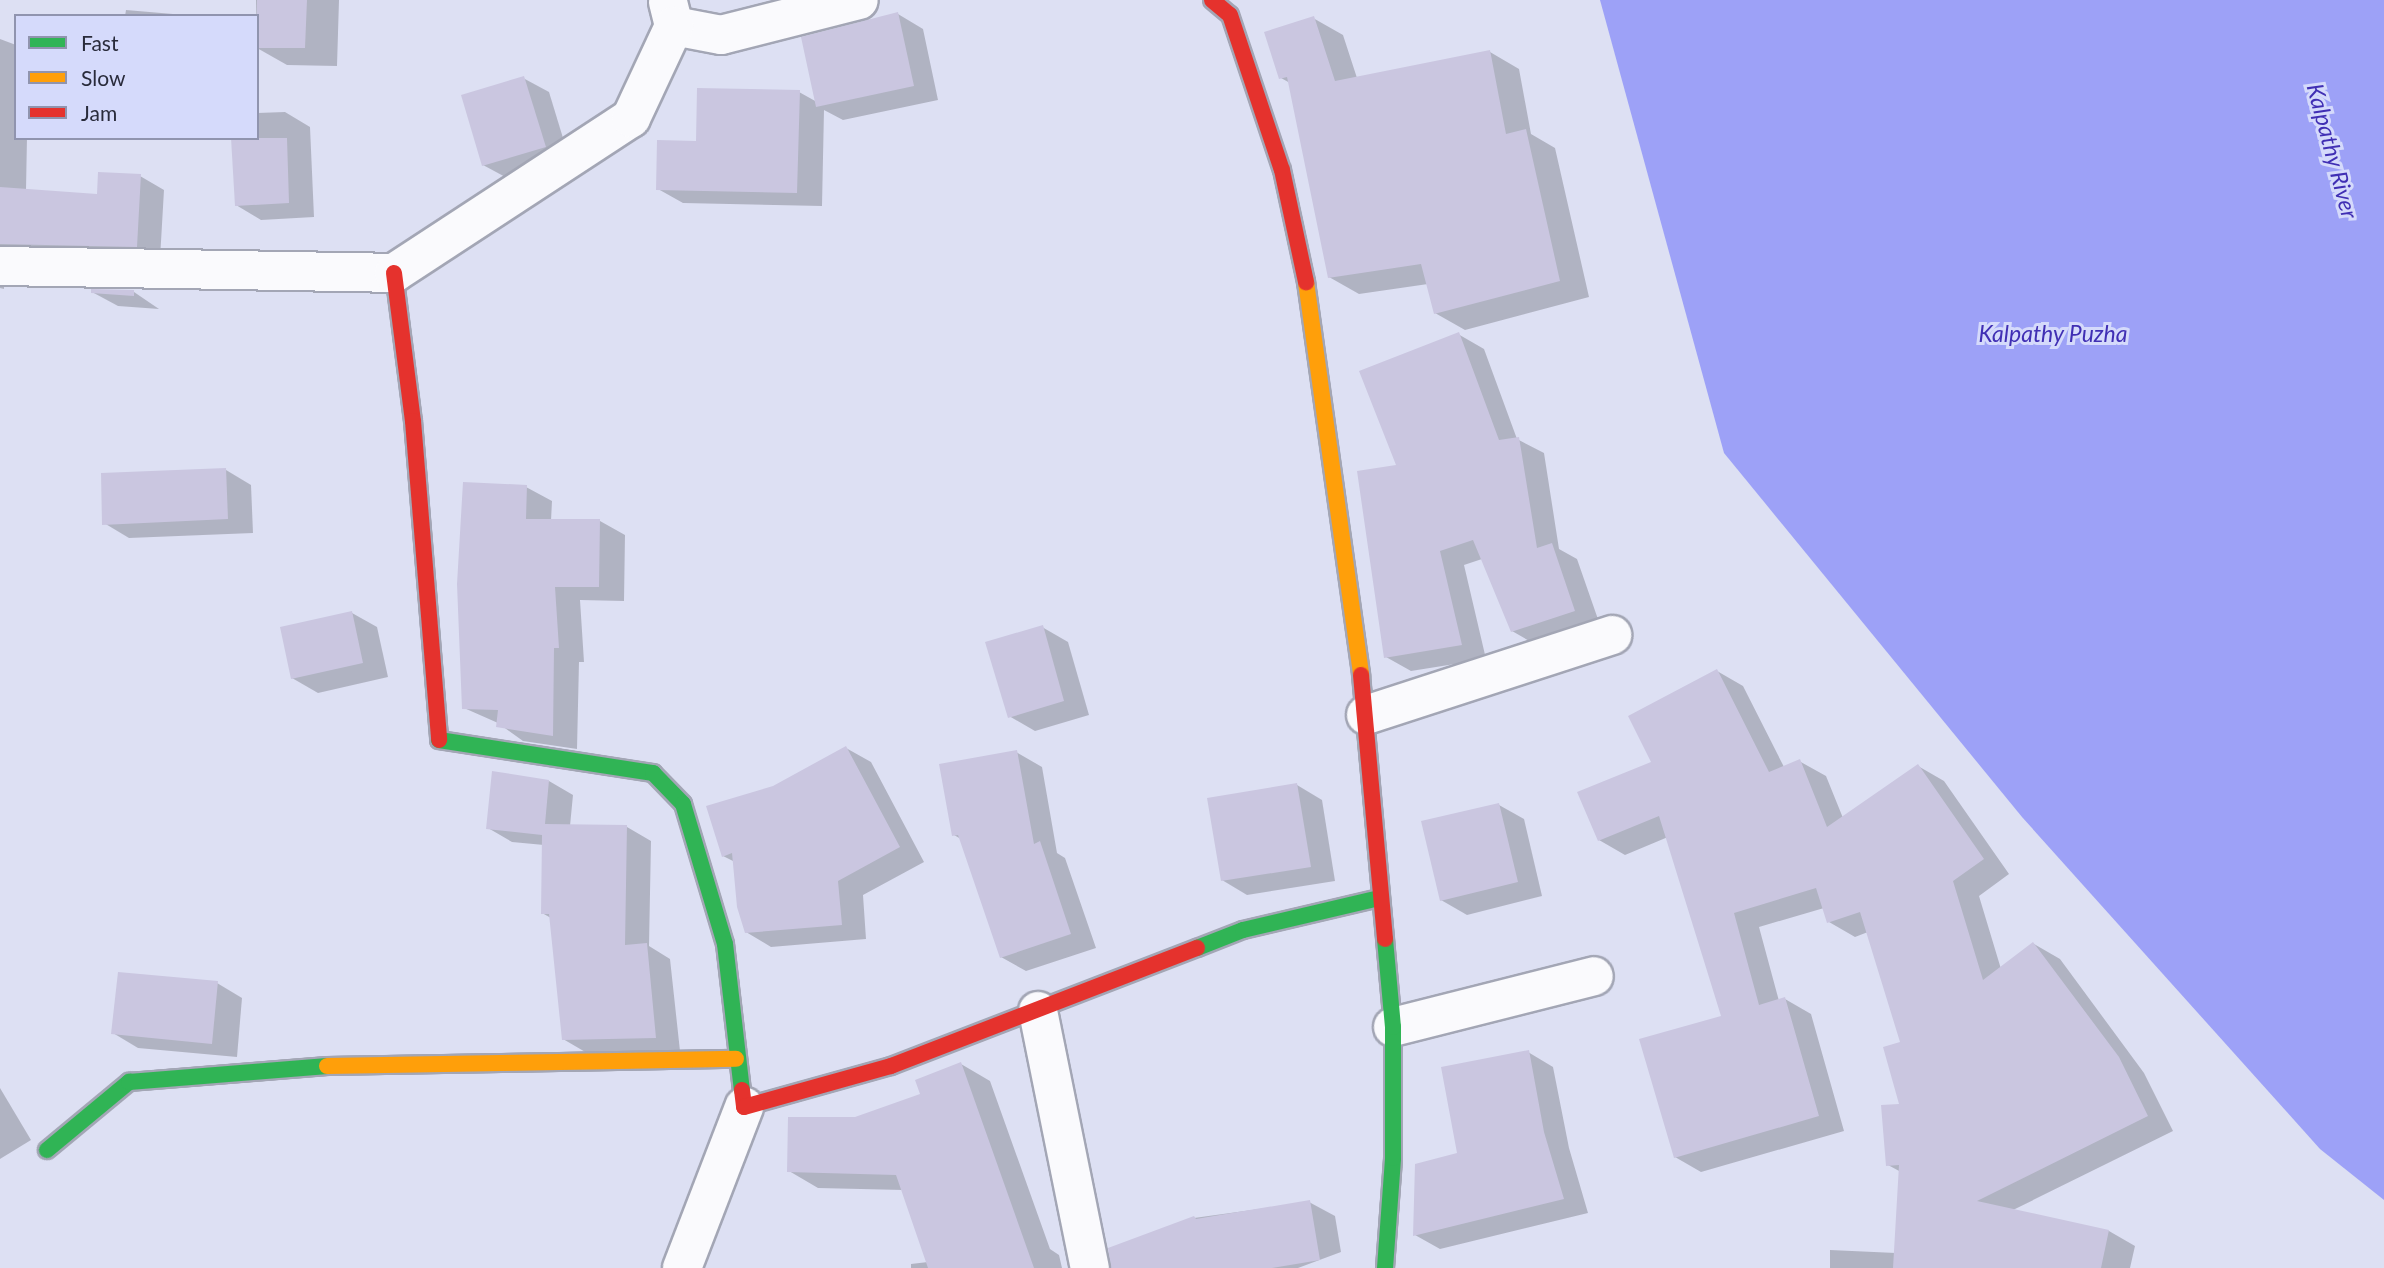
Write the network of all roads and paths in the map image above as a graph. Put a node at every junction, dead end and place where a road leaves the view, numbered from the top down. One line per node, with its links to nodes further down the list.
1 (859, 0): 3 (street)
2 (1212, 0): 7 (street)
3 (671, 13): 5 (street)
4 (0, 266): 5 (street)
5 (394, 273): 12 (street)
6 (1612, 635): 7 (street)
7 (1366, 715): 8 (street)
8 (1379, 898): 10 (street); 11 (street)
9 (1594, 976): 11 (street)
10 (1038, 1011): 13 (street); 16 (street)
11 (1393, 1027): 17 (street)
12 (736, 1059): 13 (street); 14 (street)
13 (744, 1107): 15 (street)
14 (47, 1150)
15 (682, 1268)
16 (1090, 1268)
17 (1385, 1268)

